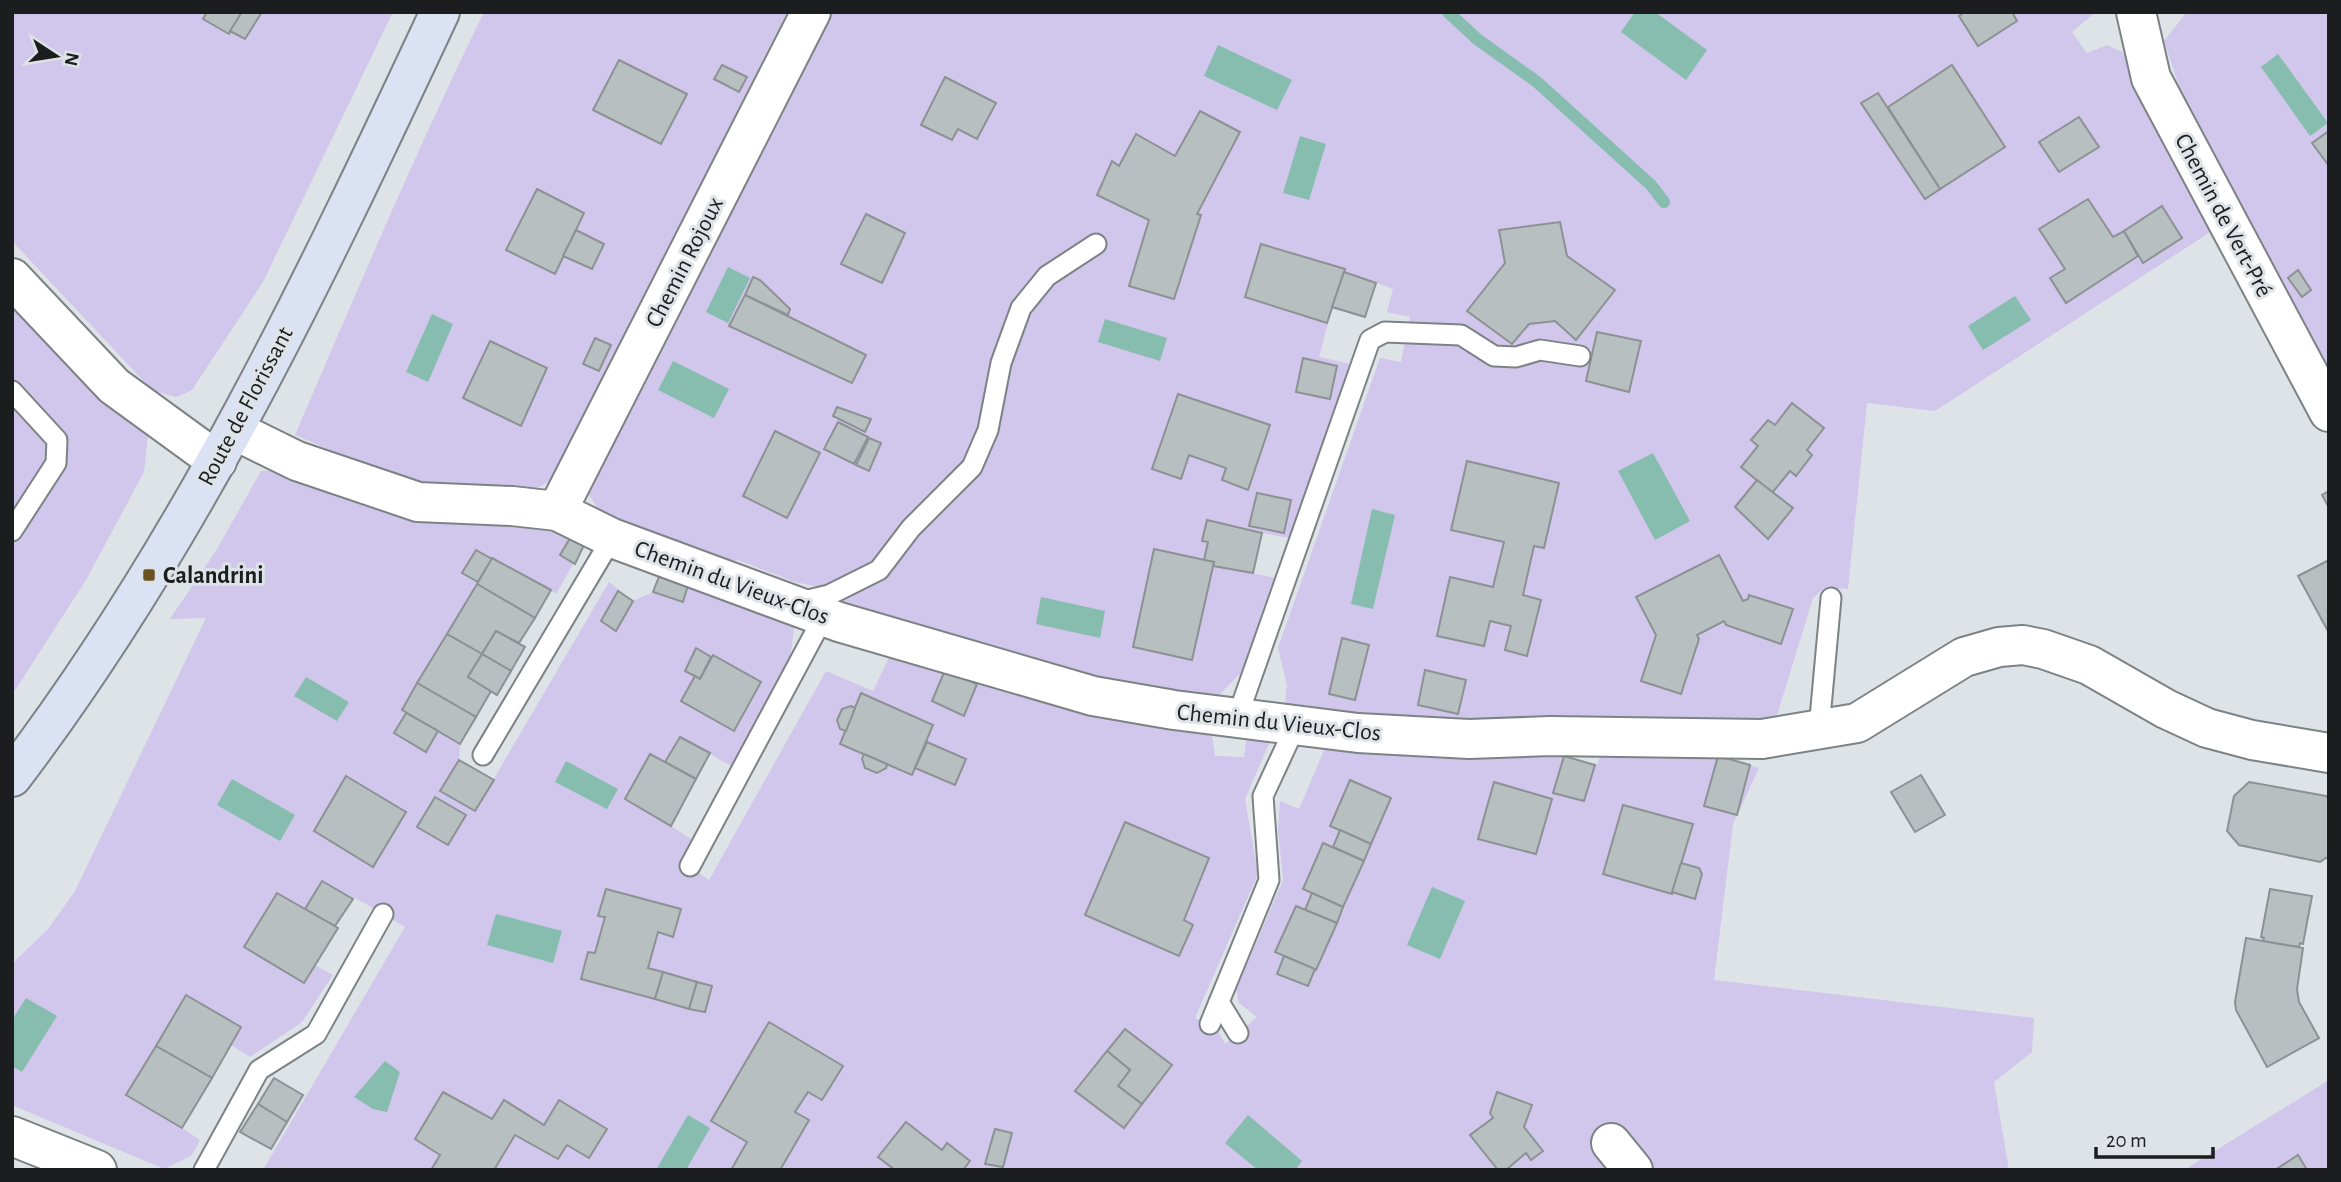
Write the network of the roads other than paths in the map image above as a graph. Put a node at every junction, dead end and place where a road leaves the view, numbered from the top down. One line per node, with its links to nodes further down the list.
1 (440, 12): 9 (main road, Route de Florissant)
2 (811, 12): 10 (street, Chemin Rojoux)
3 (2145, 17): 8 (street, Chemin de Vert-Pré)
4 (1096, 244): 14 (lane)
5 (12, 278): 9 (street, Chemin du Vieux-Clos)
6 (1580, 356): 15 (lane)
7 (12, 391): 11 (lane)
8 (2329, 412)
9 (226, 445): 10 (street, Chemin du Vieux-Clos); 20 (main road, Route de Florissant)
10 (557, 511): 12 (street, Chemin du Vieux-Clos)
11 (12, 531)
12 (612, 538): 14 (street, Chemin du Vieux-Clos); 19 (lane)
13 (1830, 598): 17 (lane)
14 (808, 610): 15 (street, Chemin du Vieux-Clos); 21 (lane)
15 (1237, 718): 16 (street, Chemin du Vieux-Clos)
16 (1296, 725): 17 (street, Chemin du Vieux-Clos); 23 (lane)
17 (1819, 729): 18 (street, Chemin du Vieux-Clos)
18 (2329, 752)
19 (483, 755)
20 (12, 777)
21 (690, 866)
22 (383, 914): 28 (lane)
23 (1219, 1002): 24 (lane); 25 (lane)
24 (1210, 1024)
25 (1238, 1033)
26 (12, 1136): 27 (street)
27 (97, 1170)
28 (204, 1170)

